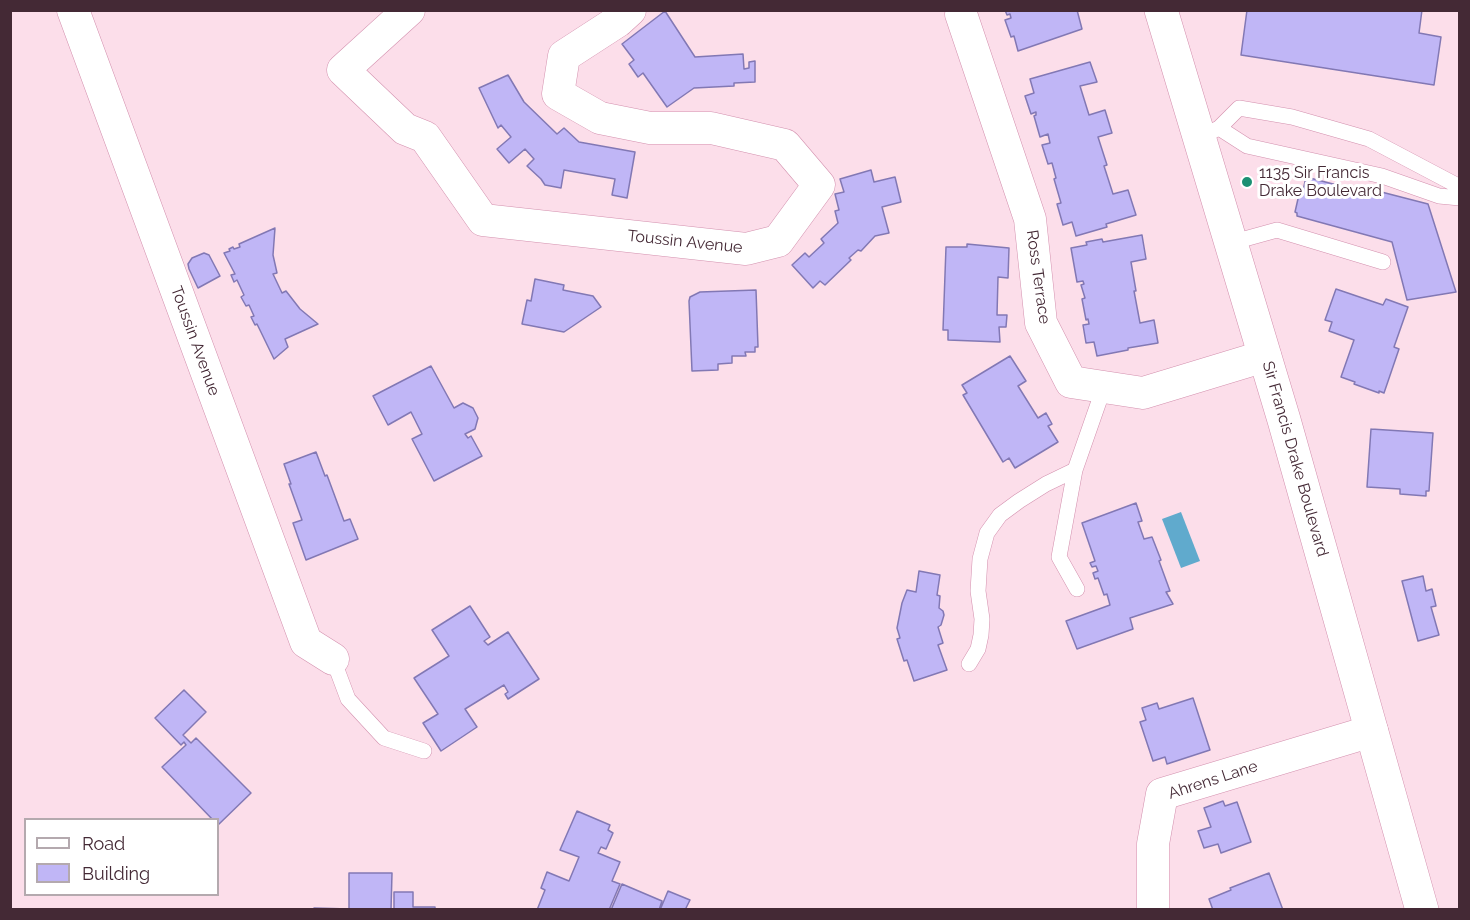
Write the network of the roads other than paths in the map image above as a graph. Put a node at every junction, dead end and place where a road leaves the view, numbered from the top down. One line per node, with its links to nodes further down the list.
1 (73, 10): 15 (street, Toussin Avenue)
2 (409, 10): 3 (street, Toussin Avenue)
3 (630, 10)
4 (1161, 10): 6 (main road, Sir Francis Drake Boulevard)
5 (961, 14): 12 (street, Ross Terrace)
6 (1209, 133): 7 (lane); 8 (lane); 9 (main road, Sir Francis Drake Boulevard)
7 (1460, 187)
8 (1460, 198)
9 (1230, 243): 10 (lane); 11 (main road, Sir Francis Drake Boulevard)
10 (1383, 262)
11 (1265, 356): 12 (street, Ross Terrace); 17 (main road, Sir Francis Drake Boulevard)
12 (1104, 387): 13 (lane)
13 (1076, 470): 14 (lane); 16 (lane)
14 (1077, 590)
15 (333, 659): 18 (lane)
16 (969, 664)
17 (1372, 731): 19 (street, Ahrens Lane); 20 (main road, Sir Francis Drake Boulevard)
18 (424, 751)
19 (1153, 909)
20 (1422, 909)

